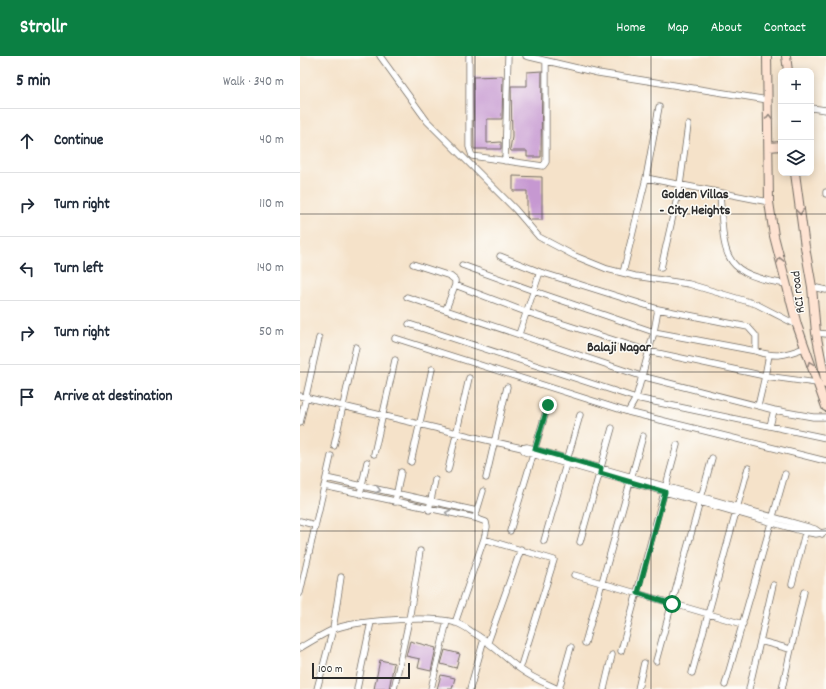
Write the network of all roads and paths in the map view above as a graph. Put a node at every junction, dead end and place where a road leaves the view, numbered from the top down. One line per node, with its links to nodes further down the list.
1 (380, 56): 27 (street)
2 (469, 56): 16 (street)
3 (508, 56): 16 (street)
4 (526, 56): 7 (street)
5 (767, 56): 9 (main road)
6 (786, 56): 8 (main road)
7 (546, 61): 9 (street); 16 (street)
8 (788, 68)
9 (768, 100): 15 (main road, one-way to 9)
10 (659, 107): 18 (street)
11 (814, 108): 12 (street)
12 (826, 110)
13 (688, 125): 19 (street)
14 (778, 146): 15 (main road)
15 (769, 147): 21 (main road)
16 (505, 161)
17 (795, 176): 30 (main road, RCI road, one-way to 30)
18 (646, 178): 19 (street); 27 (street)
19 (680, 185): 20 (street); 25 (street)
20 (720, 194): 21 (street); 28 (street)
21 (770, 202): 28 (main road, one-way to 21)
22 (500, 256): 26 (street)
23 (413, 264): 29 (street)
24 (462, 265): 32 (street)
25 (661, 268)
26 (540, 272): 32 (street); 35 (street)
27 (623, 273): 38 (street)
28 (786, 284): 38 (main road)
29 (455, 285): 34 (street); 36 (street)
30 (812, 287): 31 (street); 40 (main road, RCI road)
31 (826, 290)
32 (534, 291): 36 (street); 39 (street)
33 (407, 298): 34 (street)
34 (446, 309): 41 (street)
35 (658, 309): 39 (street); 48 (street)
36 (526, 312): 41 (street); 47 (street)
37 (409, 324): 59 (street)
38 (797, 325): 46 (main road)
39 (654, 332): 47 (street); 48 (street)
40 (816, 333): 42 (street); 56 (main road, RCI road)
41 (519, 334): 52 (street)
42 (826, 334)
43 (319, 338): 58 (street)
44 (395, 338): 65 (street)
45 (356, 347): 61 (street)
46 (804, 348): 49 (street); 55 (main road, one-way to 46)
47 (648, 351): 52 (street); 53 (street)
48 (756, 351): 49 (street)
49 (769, 356): 53 (street)
50 (395, 360): 67 (street)
51 (432, 369): 70 (street)
52 (641, 376): 59 (street); 62 (street)
53 (765, 376): 55 (street); 62 (street)
54 (469, 378): 73 (street)
55 (817, 383): 63 (main road)
56 (826, 384)
57 (507, 387): 76 (street)
58 (303, 397): 61 (street); 69 (street)
59 (636, 398): 65 (street); 71 (street)
60 (548, 405): 79 (street)
61 (342, 406): 67 (street); 78 (street)
62 (758, 406): 64 (street)
63 (826, 407)
64 (774, 410): 68 (street); 71 (street)
65 (628, 412): 84 (street)
66 (580, 415): 83 (street)
67 (382, 416): 70 (street); 80 (street)
68 (826, 417)
69 (300, 423)
70 (419, 424): 73 (street); 86 (street)
71 (770, 426): 75 (street)
72 (612, 428): 89 (street)
73 (456, 433): 76 (street); 88 (street)
74 (643, 436): 94 (street)
75 (826, 438)
76 (495, 442): 79 (street); 93 (street)
77 (677, 445): 98 (street)
78 (334, 446)
79 (534, 452): 83 (street); 113 (street)
80 (374, 454)
81 (331, 456): 92 (street)
82 (712, 458): 102 (street)
83 (566, 461): 89 (street); 116 (street)
84 (826, 461)
85 (367, 462): 97 (street)
86 (411, 462)
87 (748, 468): 105 (street)
88 (448, 470)
89 (600, 471): 94 (street); 117 (street)
90 (401, 472): 101 (street)
91 (785, 474): 109 (street)
92 (326, 478): 96 (street); 97 (street)
93 (486, 478)
94 (631, 479): 98 (street); 122 (street)
95 (435, 480): 104 (street)
96 (324, 486): 100 (street); 111 (street)
97 (362, 486): 100 (street); 101 (street, one-way to 101)
98 (666, 489): 102 (street); 127 (street)
99 (483, 491): 107 (street)
100 (360, 494): 103 (street)
101 (396, 494): 103 (street); 104 (street)
102 (700, 499): 105 (street); 128 (street)
103 (394, 502): 106 (street)
104 (431, 502): 106 (street); 107 (street)
105 (736, 509): 109 (street); 129 (street)
106 (429, 510): 108 (street, one-way to 106)
107 (477, 511): 108 (street)
108 (475, 518): 115 (street)
109 (772, 520): 112 (street); 134 (street)
110 (300, 521): 111 (street)
111 (315, 525): 126 (street)
112 (806, 529): 114 (street); 123 (street)
113 (510, 531)
114 (824, 533)
115 (484, 539): 118 (street); 133 (street)
116 (544, 541)
117 (580, 542)
118 (520, 548): 136 (street); 146 (street)
119 (420, 552): 130 (street)
120 (574, 575): 122 (street)
121 (341, 577): 135 (street)
122 (603, 583): 127 (street); 138 (street)
123 (792, 584)
124 (773, 585): 137 (street)
125 (804, 592): 141 (street)
126 (300, 593)
127 (638, 593): 128 (street); 142 (street)
128 (672, 604): 129 (street); 144 (street)
129 (708, 614): 134 (street); 147 (street)
130 (409, 620): 131 (street); 132 (street); 151 (street)
131 (447, 621): 133 (street); 152 (street)
132 (371, 622): 135 (street); 150 (street)
133 (455, 623): 136 (street)
134 (743, 624): 148 (street)
135 (333, 629): 139 (street); 149 (street)
136 (486, 641): 146 (street); 153 (street)
137 (760, 642): 141 (street); 157 (street)
138 (585, 643)
139 (300, 648)
140 (570, 648): 154 (street)
141 (790, 649): 158 (street)
142 (621, 652)
143 (612, 655): 155 (street)
144 (656, 661)
145 (644, 663): 156 (street)
146 (520, 669): 154 (street)
147 (692, 672)
148 (725, 685)
149 (317, 689)
150 (357, 689)
151 (394, 689)
152 (431, 689)
153 (470, 689)
154 (558, 689)
155 (604, 689)
156 (638, 689)
157 (749, 689)
158 (782, 689)

